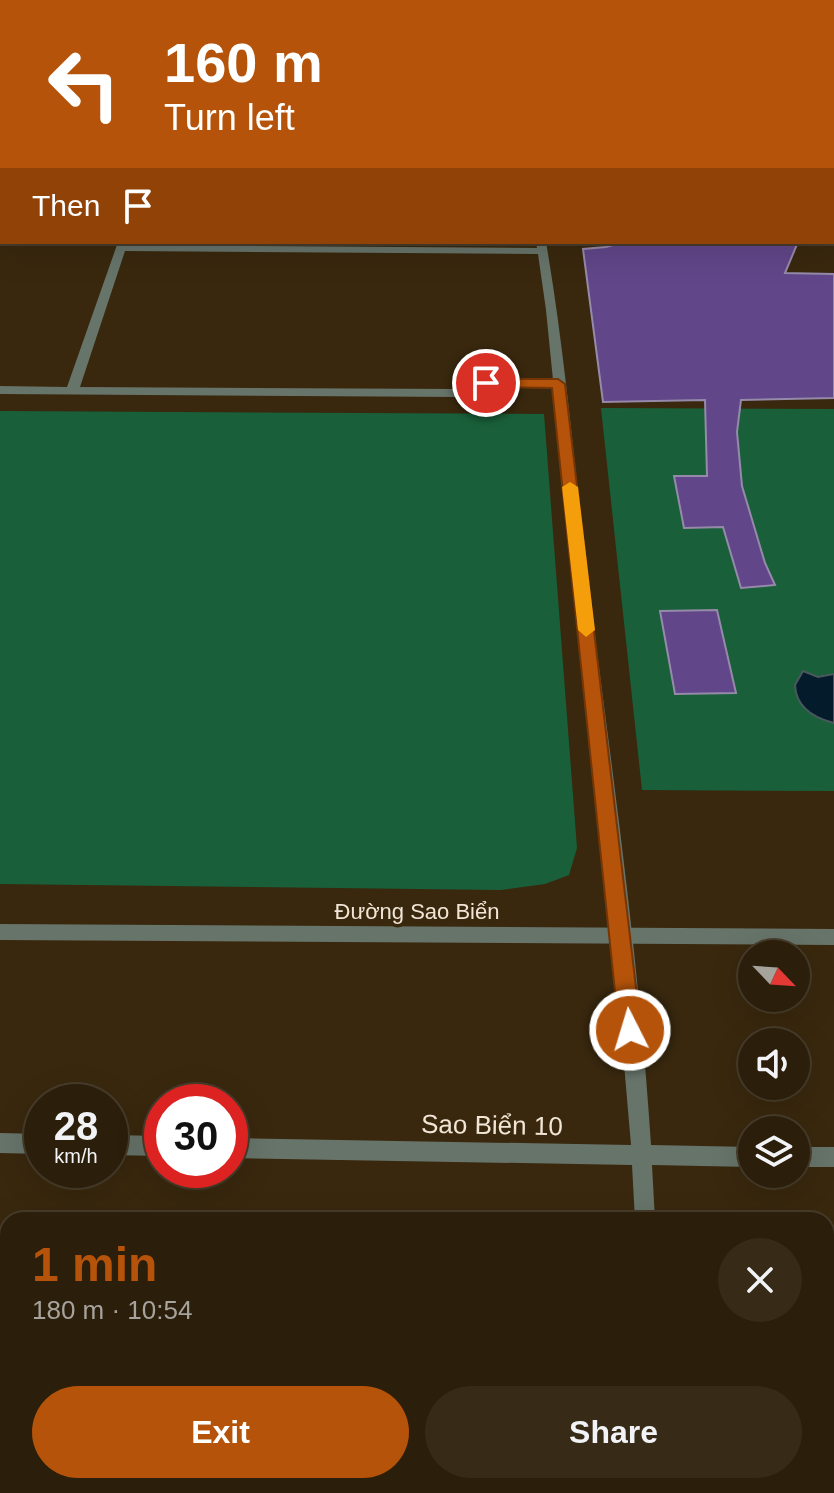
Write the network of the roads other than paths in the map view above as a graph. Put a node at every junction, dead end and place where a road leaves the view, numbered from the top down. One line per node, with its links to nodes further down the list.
1 (122, 245): 2 (street); 5 (street)
2 (541, 247): 3 (street)
3 (558, 384): 5 (street); 7 (street)
4 (0, 390): 5 (street)
5 (72, 391)
6 (0, 932): 7 (street, Đường Sao Biển)
7 (621, 936): 8 (street, Đường Sao Biển); 12 (street)
8 (834, 937)
9 (0, 1143): 10 (street)
10 (24, 1144)
11 (248, 1148): 12 (street, Sao Biển 10)
12 (642, 1156): 13 (street, Sao Biển 10); 16 (street)
13 (738, 1157)
14 (810, 1157): 15 (street)
15 (834, 1157)
16 (645, 1212)

